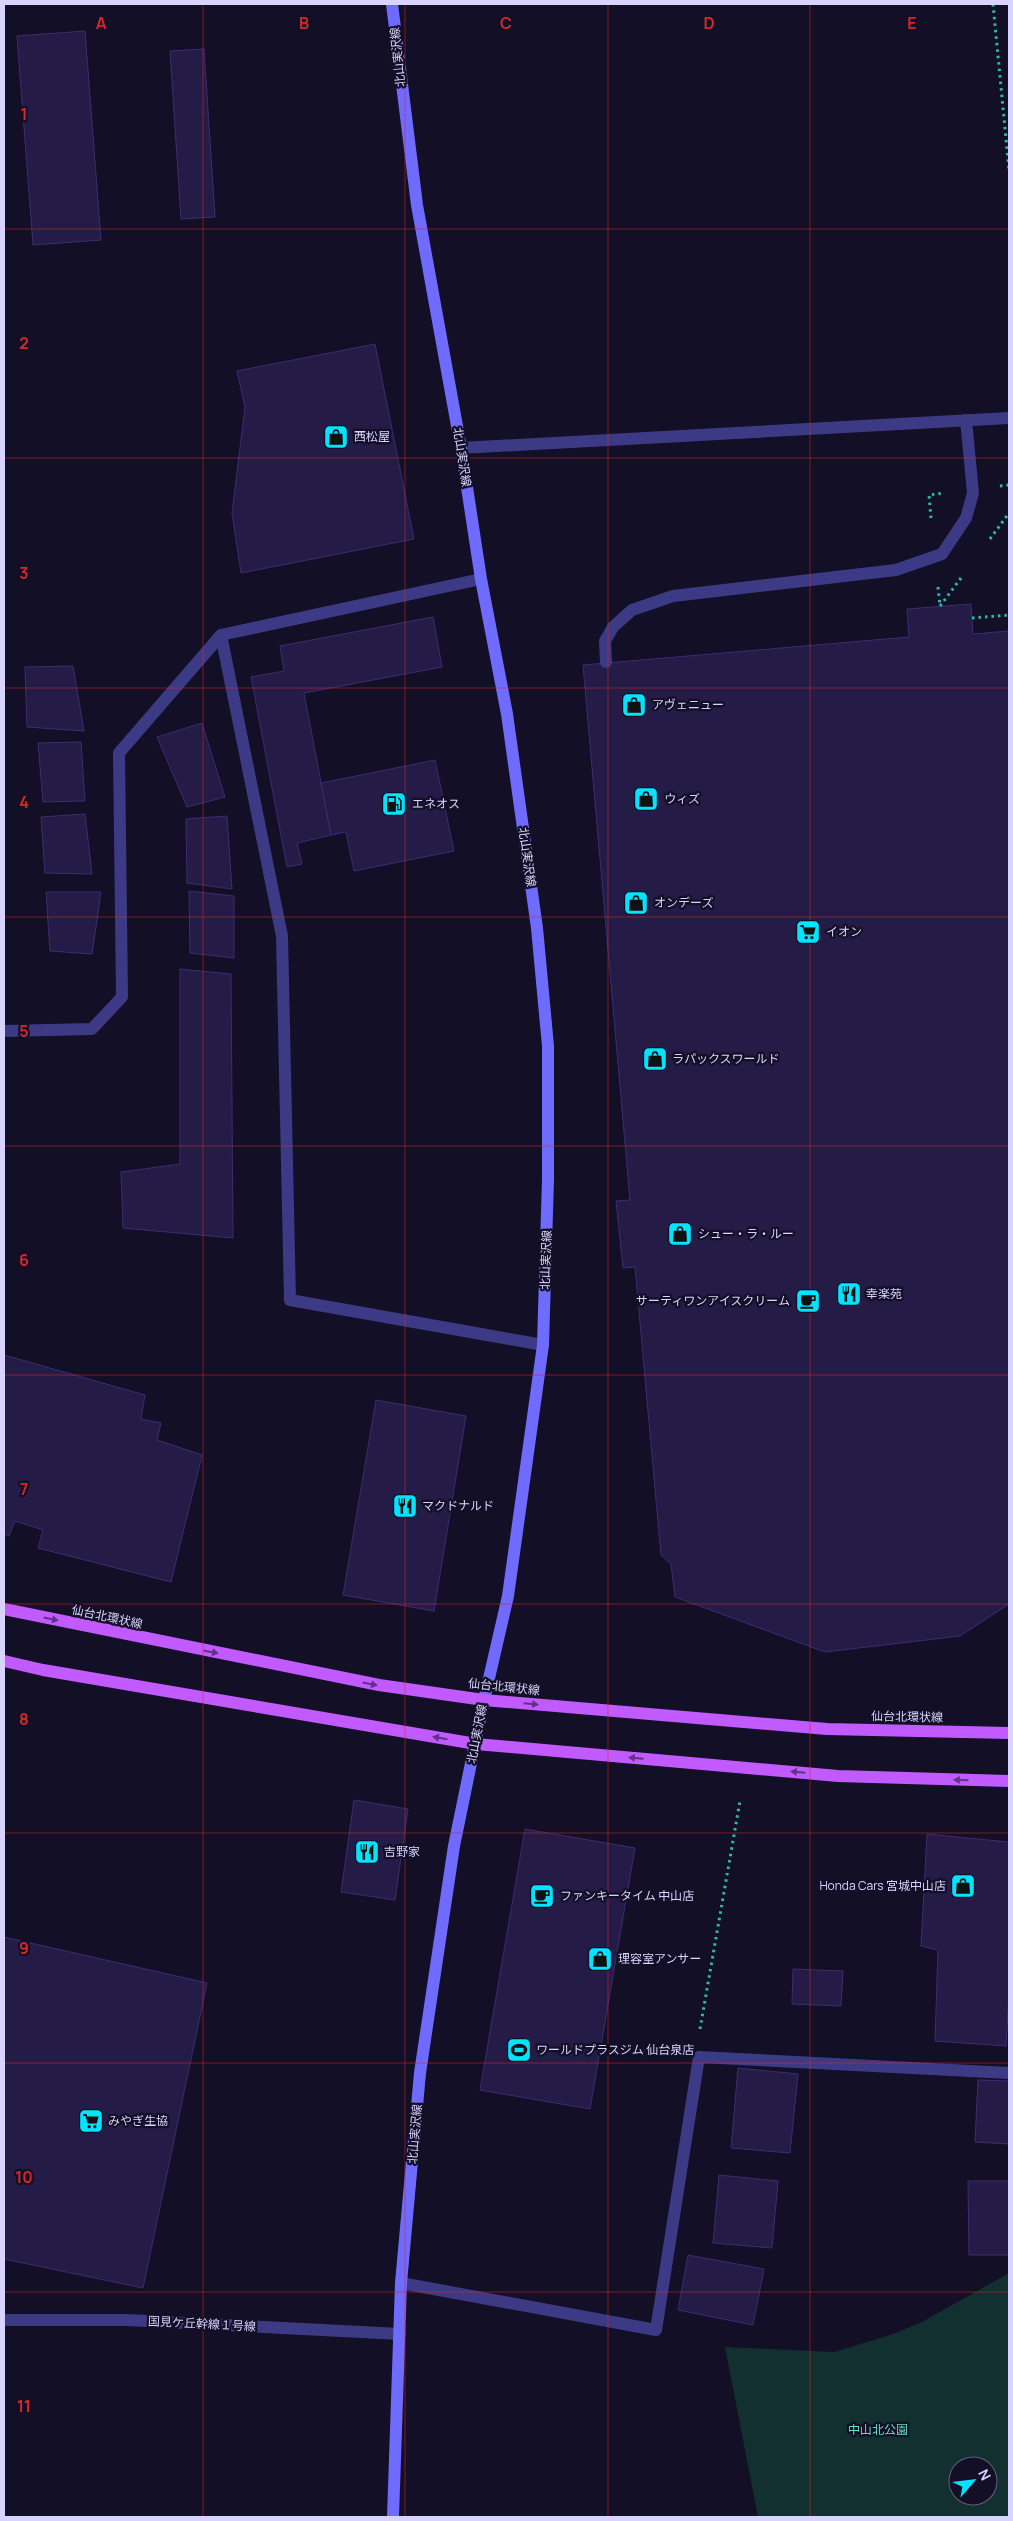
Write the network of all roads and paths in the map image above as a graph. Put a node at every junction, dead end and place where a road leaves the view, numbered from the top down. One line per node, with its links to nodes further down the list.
1 (392, 4): 6 (street, 北山実沢線)
2 (993, 4): 3 (path)
3 (1009, 170)
4 (1009, 418): 5 (street)
5 (966, 420): 6 (street); 11 (street)
6 (461, 448): 7 (street, 北山実沢線)
7 (481, 579): 10 (street); 13 (street, 北山実沢線)
8 (1009, 615): 9 (path)
9 (972, 618)
10 (221, 635): 12 (street); 13 (street)
11 (606, 662)
12 (4, 1031)
13 (543, 1345): 16 (street, 北山実沢線)
14 (4, 1609): 16 (main road, 仙台北環状線, one-way to 16)
15 (4, 1661): 18 (main road, one-way to 15)
16 (484, 1700): 17 (main road, 仙台北環状線, one-way to 17); 18 (street, 北山実沢線)
17 (1009, 1733)
18 (476, 1744): 19 (main road, one-way to 18); 23 (street, 北山実沢線)
19 (1009, 1781)
20 (740, 1802): 21 (path)
21 (698, 2057): 22 (street); 23 (street)
22 (1009, 2073)
23 (401, 2284): 25 (street, 北山実沢線)
24 (4, 2320): 25 (street, 国見ケ丘幹線１号線)
25 (400, 2334): 26 (street, 北山実沢線)
26 (392, 2517)

